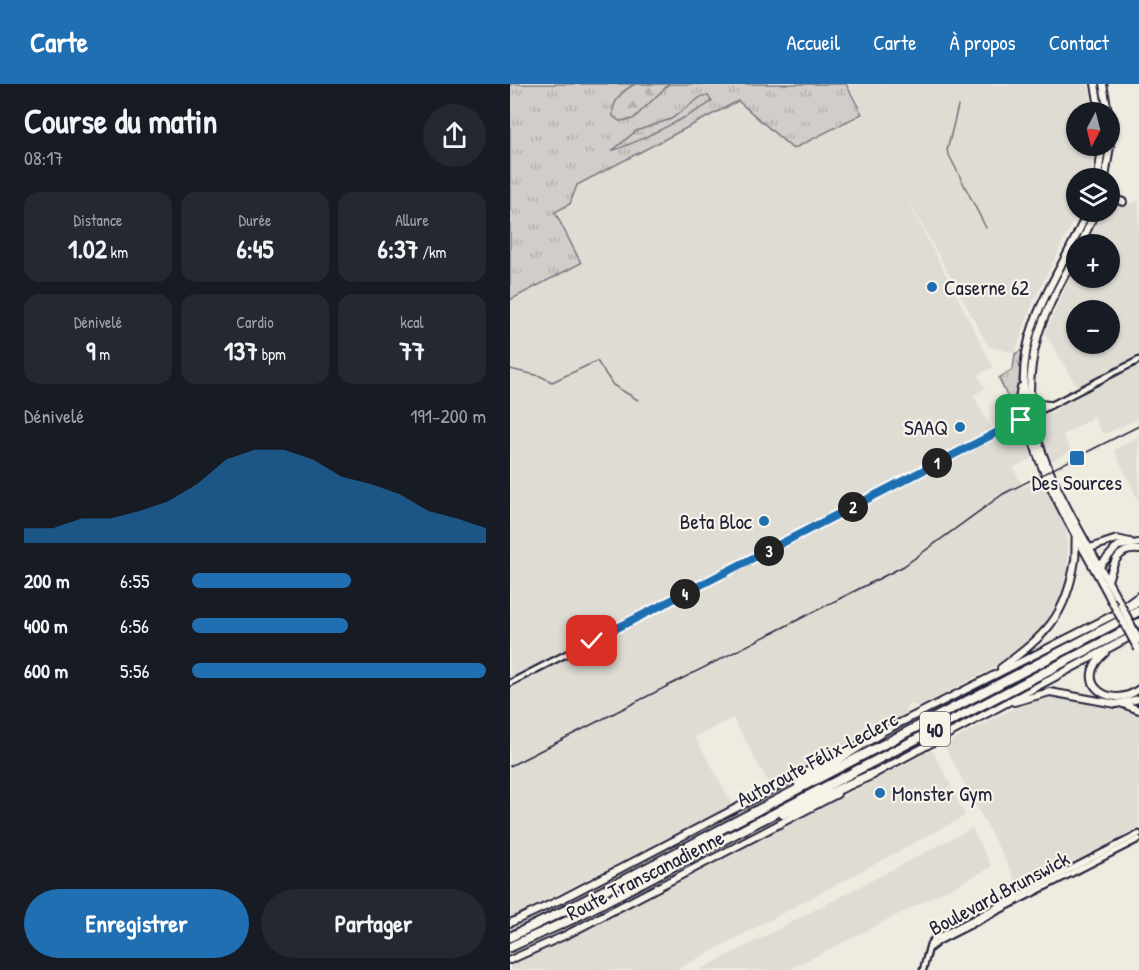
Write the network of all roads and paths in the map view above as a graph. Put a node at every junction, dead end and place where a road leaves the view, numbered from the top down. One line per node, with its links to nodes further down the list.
1 (1095, 84): 3 (main road)
2 (1103, 84): 4 (main road)
3 (1098, 102)
4 (1106, 102)
5 (1085, 222): 8 (main road)
6 (1066, 275): 9 (main road)
7 (1139, 360): 10 (street)
8 (1024, 375): 11 (main road); 12 (main road)
9 (1030, 392): 10 (main road); 11 (main road)
10 (1050, 405): 11 (street)
11 (1029, 416): 12 (street); 13 (main road); 17 (main road)
12 (1012, 424): 13 (main road); 32 (street)
13 (1029, 436): 14 (main road)
14 (1076, 532): 19 (main road); 31 (main road)
15 (1131, 542): 16 (main road); 17 (main road); 19 (main road)
16 (1139, 543)
17 (1090, 548): 19 (main road)
18 (1139, 550): 20 (main road)
19 (1098, 568): 20 (main road); 22 (main road)
20 (1108, 581): 22 (main road)
21 (1139, 596): 25 (main road)
22 (1114, 598): 28 (main road, bridge); 30 (main road, bridge)
23 (1139, 602): 25 (main road)
24 (1139, 611): 40 (highway, Autoroute Félix-Leclerc / 40)
25 (1116, 613): 31 (main road)
26 (1139, 622): 42 (highway, Autoroute Félix-Leclerc / 40)
27 (1139, 632): 29 (main road, Route Transcanadienne)
28 (1139, 640)
29 (1112, 646): 33 (main road); 36 (main road, Route Transcanadienne)
30 (1138, 651)
31 (992, 675): 38 (main road, Route Transcanadienne)
32 (510, 683)
33 (1139, 689)
34 (1139, 699): 35 (main road)
35 (1122, 704): 36 (main road); 37 (main road)
36 (1005, 705): 39 (main road, Route Transcanadienne)
37 (1139, 710)
38 (880, 733): 40 (highway); 44 (main road, Route Transcanadienne)
39 (873, 774): 42 (highway); 48 (main road, Route Transcanadienne)
40 (752, 813): 45 (highway, Autoroute Félix-Leclerc / 40)
41 (1139, 834): 47 (street, Boulevard Brunswick)
42 (731, 835): 46 (highway, Autoroute Félix-Leclerc / 40)
43 (1139, 839): 47 (street, Boulevard Brunswick)
44 (510, 923)
45 (510, 936)
46 (510, 947)
47 (929, 949): 49 (street)
48 (510, 960)
49 (923, 970)

